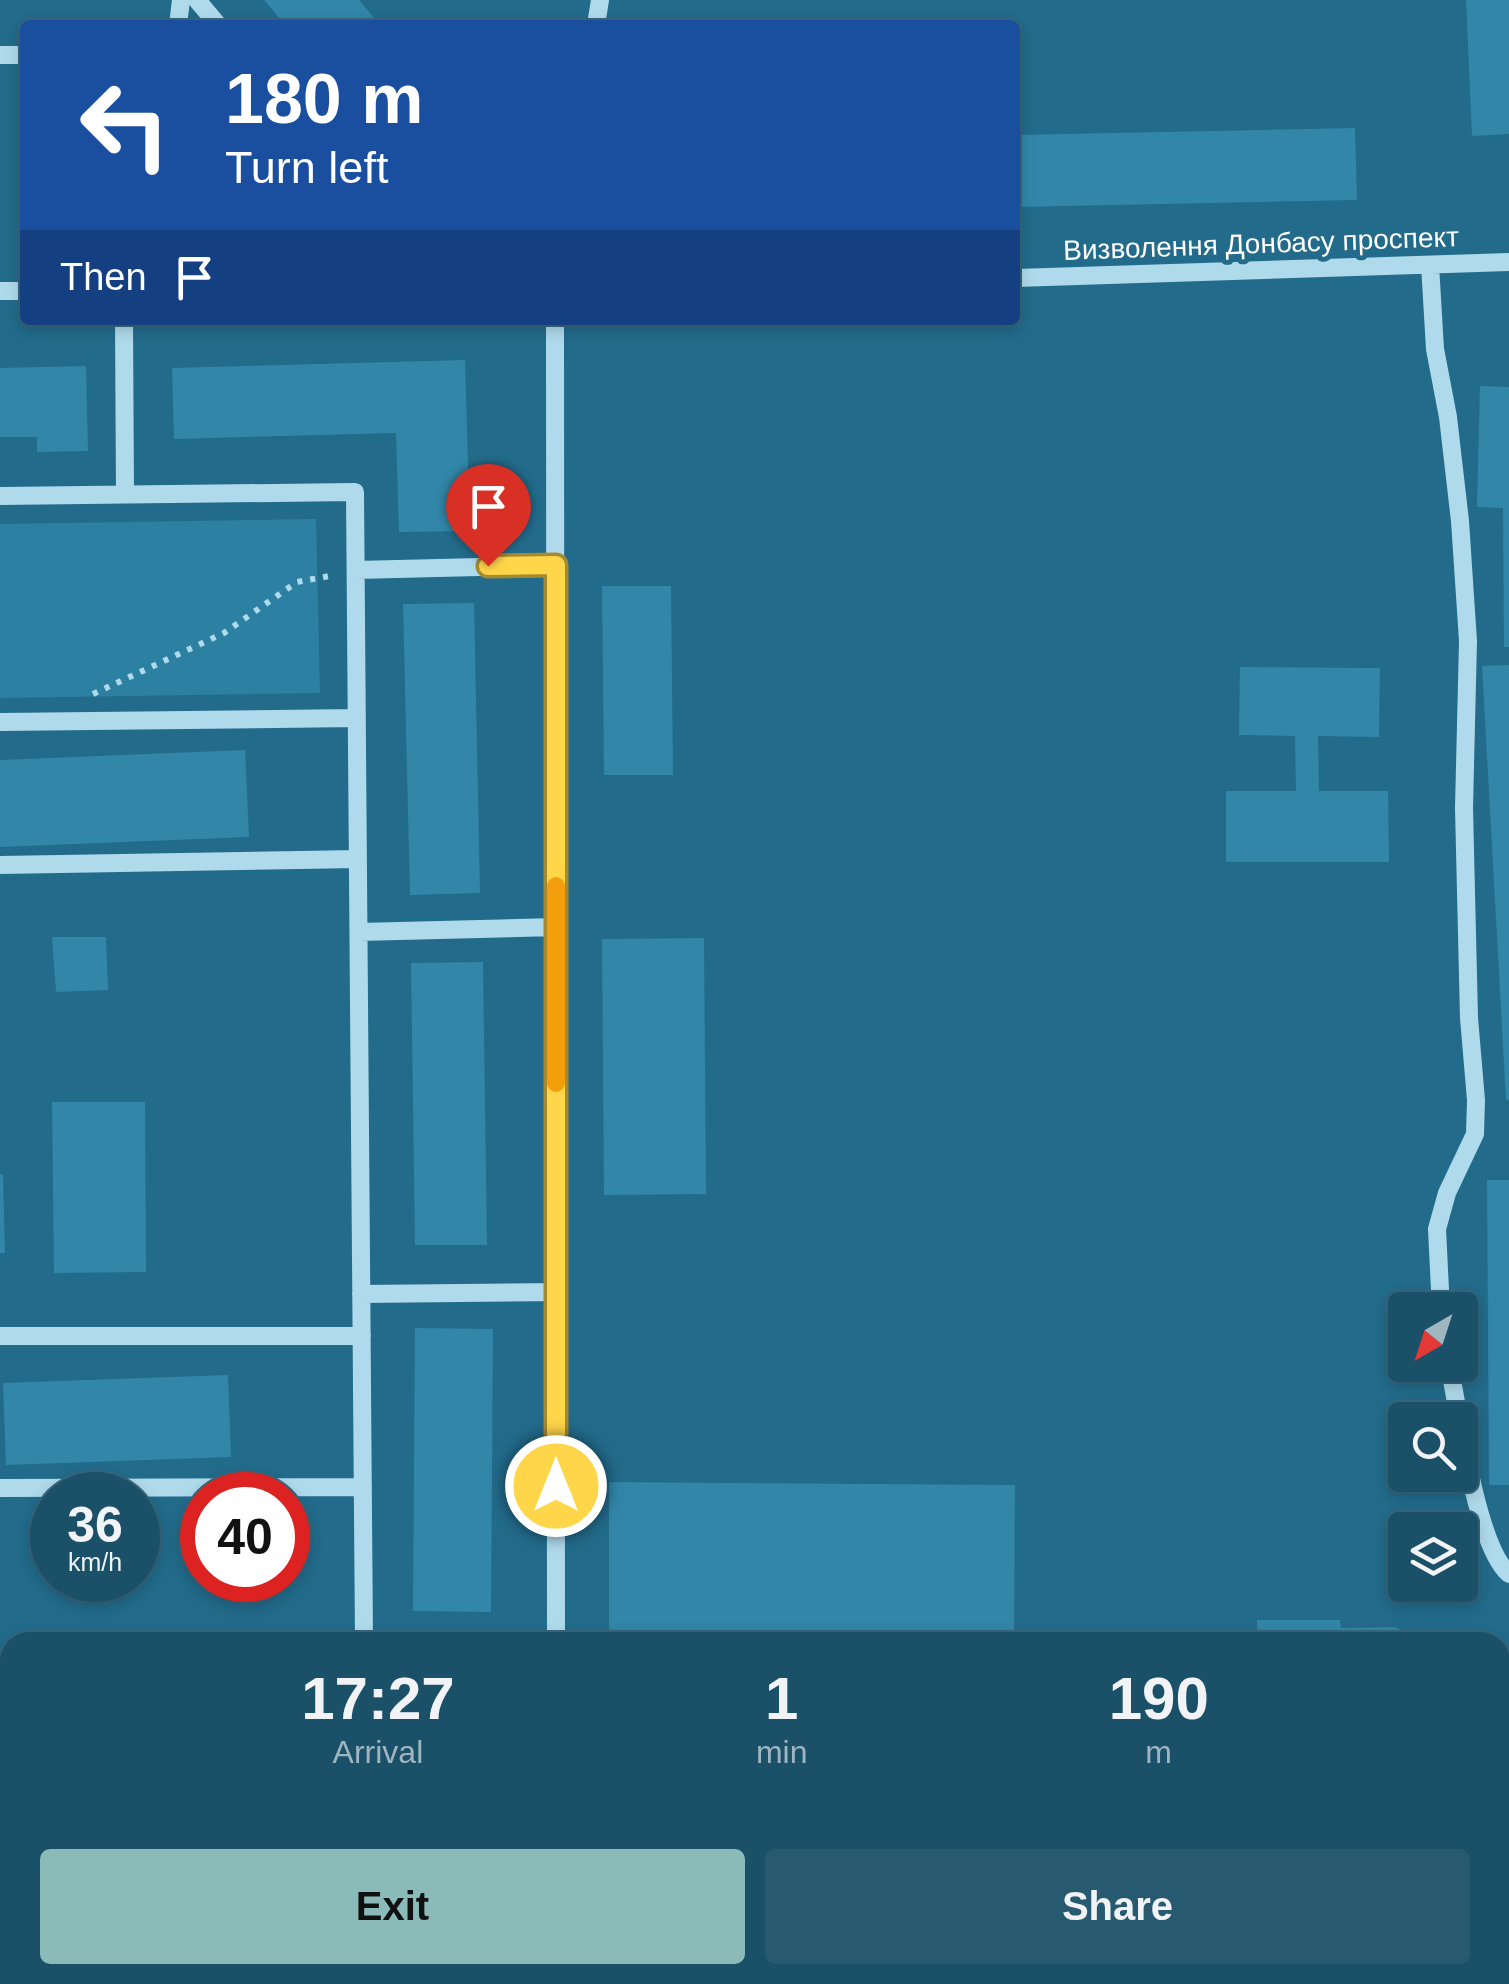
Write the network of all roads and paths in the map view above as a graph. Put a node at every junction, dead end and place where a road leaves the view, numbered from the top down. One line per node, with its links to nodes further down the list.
1 (197, 0): 2 (street)
2 (214, 20)
3 (1509, 262): 4 (street, Визволення Донбасу проспект)
4 (1430, 265): 5 (street, Визволення Донбасу проспект); 20 (street)
5 (1020, 278)
6 (124, 325): 8 (street)
7 (556, 325): 10 (street)
8 (125, 494): 9 (street); 11 (street)
9 (0, 496)
10 (556, 565): 11 (street); 17 (street)
11 (356, 570): 12 (path); 13 (street)
12 (86, 698)
13 (357, 718): 14 (street); 15 (street)
14 (0, 722)
15 (358, 859): 16 (street); 18 (street)
16 (0, 865)
17 (556, 928): 18 (street); 19 (street)
18 (358, 932): 21 (street)
19 (556, 1292): 21 (street); 29 (street)
20 (1440, 1292)
21 (361, 1294): 23 (street)
22 (0, 1336): 23 (street)
23 (362, 1336): 25 (street)
24 (1453, 1382): 27 (street)
25 (363, 1486): 26 (street); 28 (street)
26 (0, 1488)
27 (1509, 1574)
28 (364, 1632)
29 (556, 1632)

